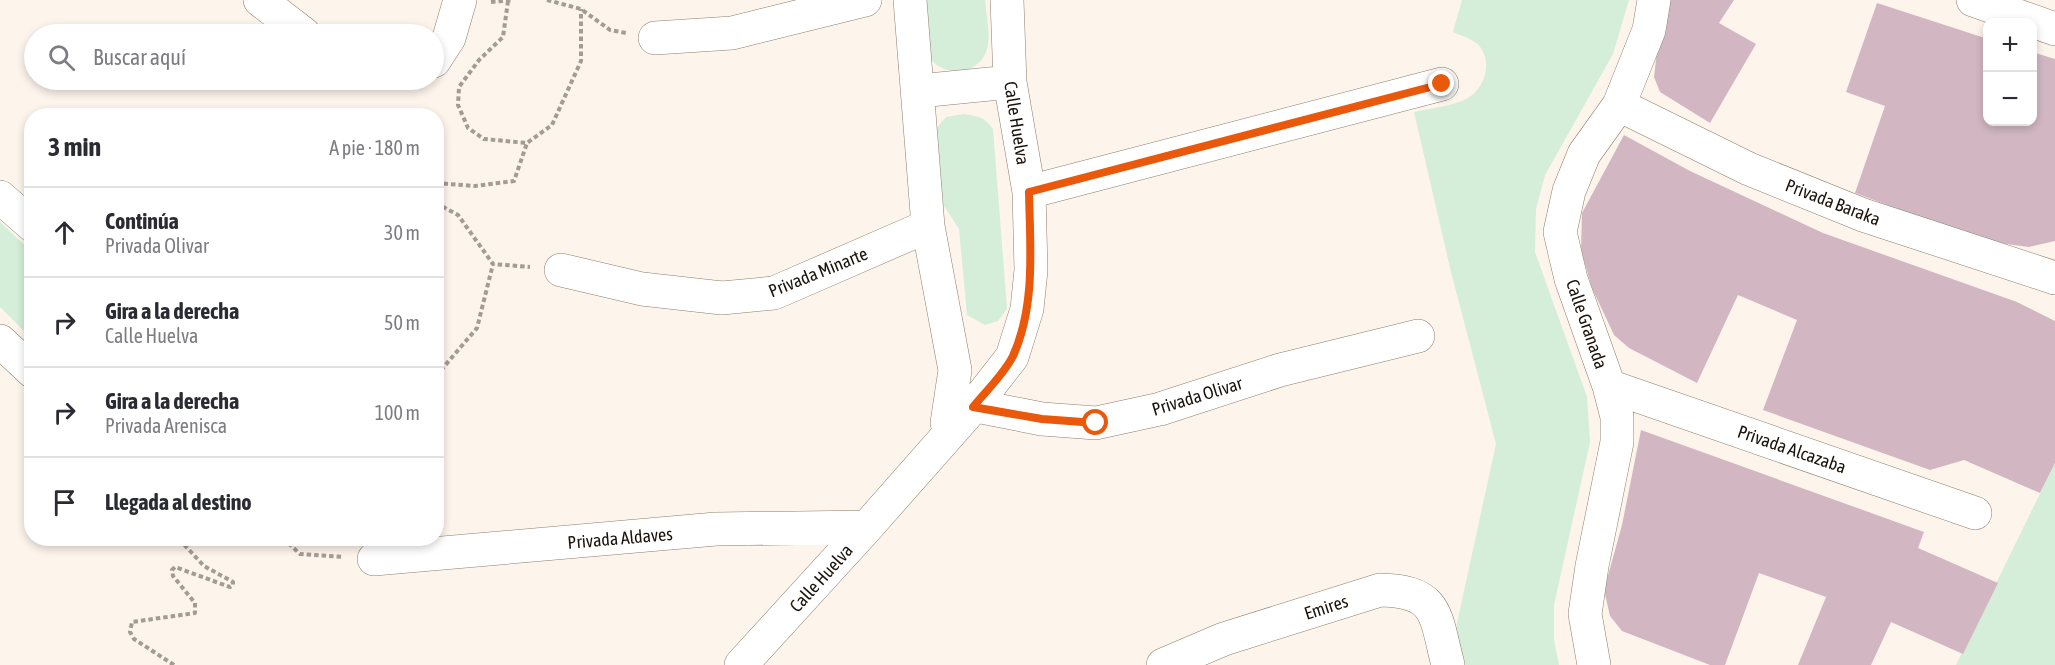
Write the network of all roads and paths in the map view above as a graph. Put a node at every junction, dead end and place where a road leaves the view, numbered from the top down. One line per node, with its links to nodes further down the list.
1 (260, 0): 13 (street)
2 (460, 0): 16 (street)
3 (488, 0): 11 (path)
4 (513, 0): 11 (path)
5 (547, 0): 12 (path)
6 (865, 0): 15 (street)
7 (910, 0): 19 (street, Calle Huelva)
8 (1007, 0): 17 (street, Calle Huelva)
9 (1654, 0): 20 (street, Calle Granada)
10 (1973, 0): 14 (street)
11 (508, 1): 21 (path)
12 (581, 9): 15 (path); 21 (path)
13 (291, 24)
14 (2055, 29)
15 (655, 38)
16 (444, 45)
17 (1010, 82): 19 (street); 23 (street, Calle Huelva)
18 (1442, 84): 23 (street)
19 (919, 92): 27 (street, Calle Huelva)
20 (1619, 105): 30 (street, Privada Baraka); 35 (street, Calle Granada)
21 (527, 143): 22 (path)
22 (444, 184)
23 (1029, 192): 36 (street, Calle Huelva)
24 (0, 196): 26 (street)
25 (444, 207): 28 (path)
26 (24, 218)
27 (928, 226): 29 (street, Privada Minarte); 36 (street, Calle Huelva)
28 (493, 264): 29 (path); 34 (path)
29 (561, 270)
30 (2055, 278)
31 (1418, 336): 36 (street, Privada Olivar)
32 (0, 340): 33 (street)
33 (24, 363)
34 (444, 367)
35 (1609, 386): 37 (street, Privada Alcazaba); 42 (street, Calle Granada)
36 (961, 403): 38 (street, Calle Huelva)
37 (1975, 513)
38 (867, 528): 41 (street, Privada Aldaves); 44 (street, Calle Huelva)
39 (185, 546): 43 (path)
40 (292, 546): 41 (path)
41 (374, 559)
42 (1592, 659): 47 (street)
43 (174, 665)
44 (741, 665)
45 (1164, 665): 46 (street, Emires)
46 (1448, 665)
47 (1622, 665)

